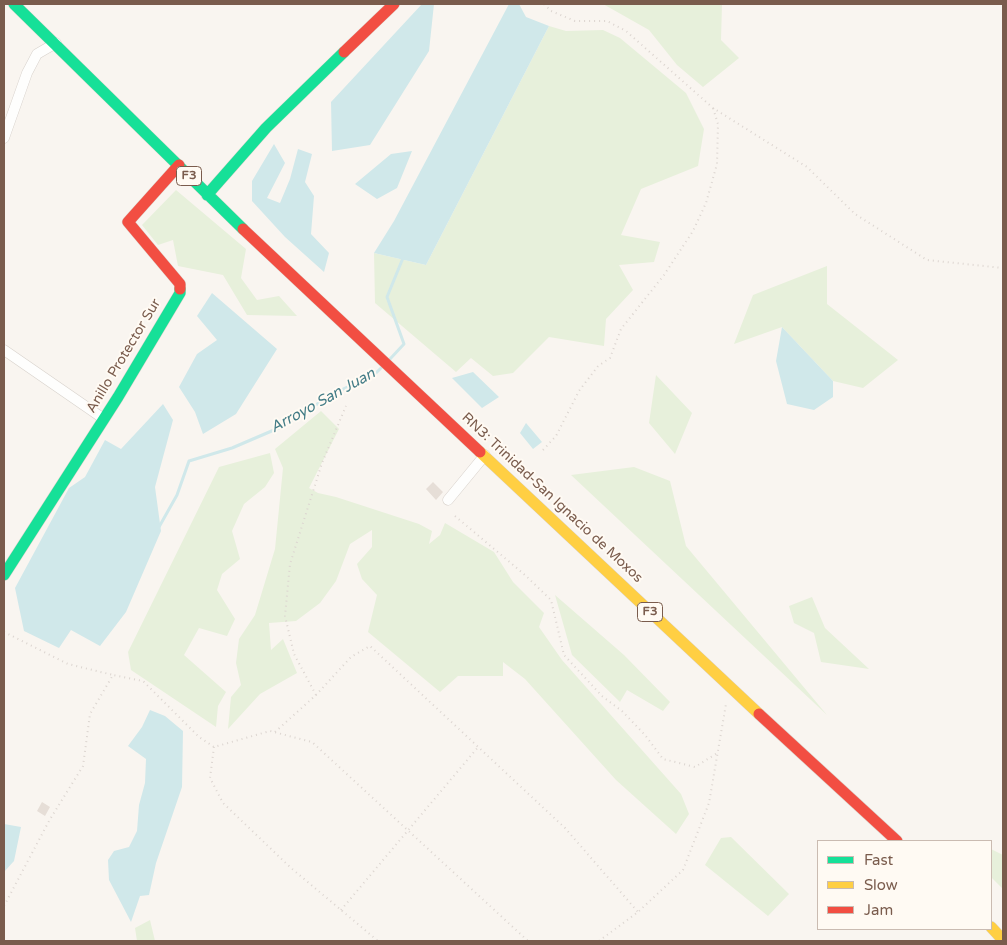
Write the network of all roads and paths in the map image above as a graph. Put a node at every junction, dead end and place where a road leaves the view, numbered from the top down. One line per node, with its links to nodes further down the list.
1 (14, 4): 4 (main road, F3)
2 (394, 4): 8 (main road)
3 (544, 4): 5 (path)
4 (56, 43): 6 (street); 7 (main road, F3)
5 (712, 108): 9 (path); 13 (path)
6 (4, 138)
7 (179, 165): 8 (main road, F3); 12 (main road, Anillo Protector Sur)
8 (207, 195): 14 (main road, RN3: Trinidad-San Ignacio de Moxos / F3)
9 (1003, 268)
10 (4, 350): 12 (street)
11 (346, 406): 21 (path)
12 (104, 418): 17 (main road, Anillo Protector Sur)
13 (543, 450)
14 (485, 456): 15 (street); 20 (main road, RN3: Trinidad-San Ignacio de Moxos / F3)
15 (448, 500)
16 (455, 516): 25 (path)
17 (4, 575)
18 (4, 632): 19 (path)
19 (113, 675): 24 (path); 28 (path)
20 (729, 687): 25 (path); 27 (main road, RN3: Trinidad-San Ignacio de Moxos / F3)
21 (316, 696): 22 (path); 23 (path)
22 (275, 732): 24 (path); 26 (path)
23 (479, 746): 26 (path); 30 (path)
24 (214, 748): 29 (path)
25 (719, 752): 30 (path)
26 (408, 831): 29 (path); 34 (path)
27 (897, 840)
28 (4, 906)
29 (342, 910): 33 (path)
30 (638, 912): 35 (path)
31 (992, 928): 32 (main road)
32 (1003, 940)
33 (378, 941)
34 (528, 941)
35 (599, 941)

